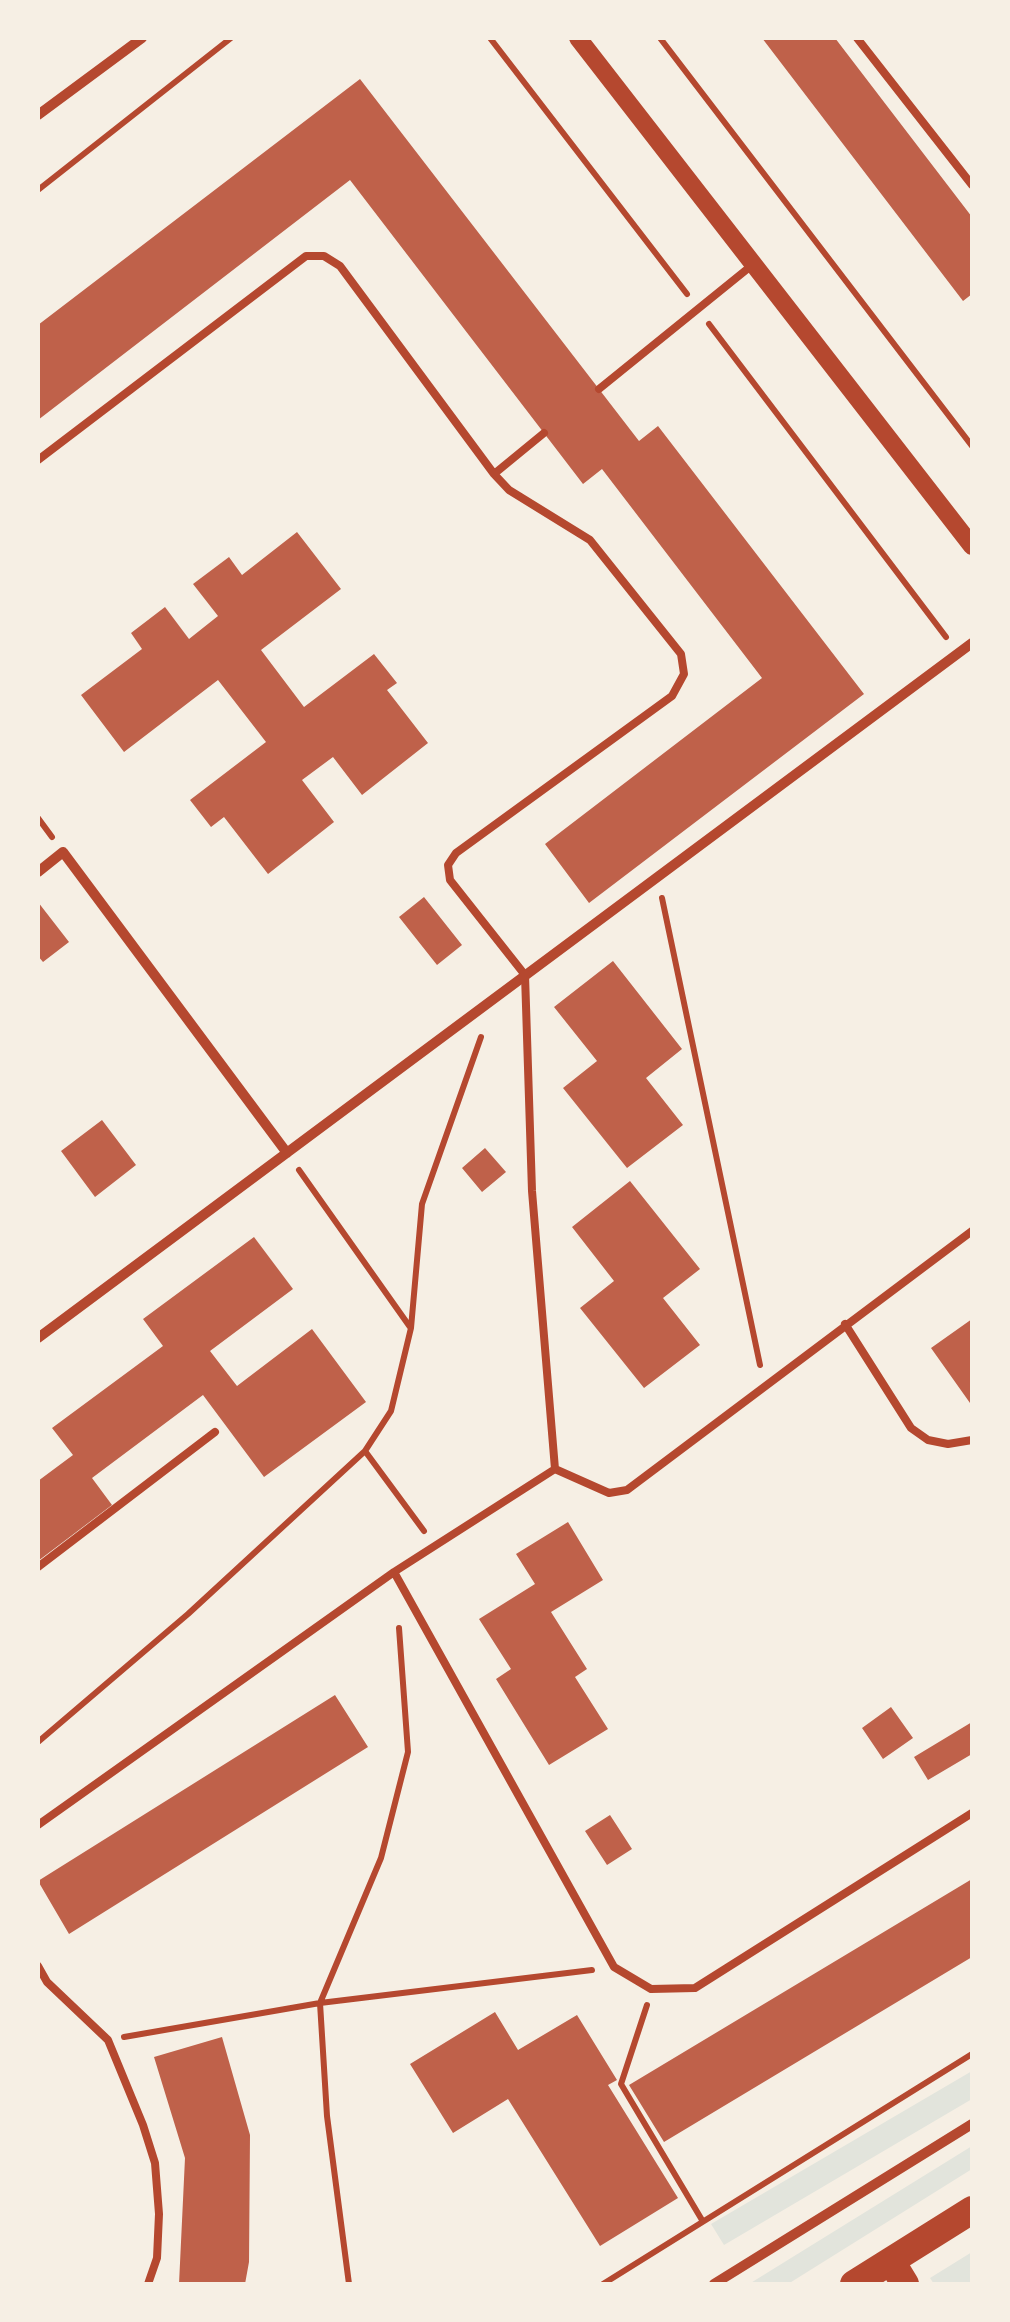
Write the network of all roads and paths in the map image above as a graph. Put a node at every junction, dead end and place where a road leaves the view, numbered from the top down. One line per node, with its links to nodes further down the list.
1 (142, 38): 7 (street)
2 (231, 38): 9 (path)
3 (490, 38): 11 (path)
4 (578, 38): 10 (street)
5 (660, 38): 14 (path)
6 (857, 38): 8 (lane)
7 (38, 116)
8 (972, 185)
9 (38, 190)
10 (754, 264): 11 (lane); 17 (street)
11 (697, 308): 12 (lane); 19 (path)
12 (598, 389)
13 (544, 433): 16 (lane)
14 (972, 446)
15 (38, 460): 16 (lane)
16 (494, 474): 22 (lane)
17 (972, 546)
18 (972, 643): 19 (street)
19 (958, 653): 21 (street)
20 (38, 872): 24 (street)
21 (658, 877): 22 (street); 29 (path)
22 (525, 976): 23 (street); 33 (lane)
23 (496, 998): 24 (street); 27 (path)
24 (287, 1153): 27 (path); 28 (street)
25 (972, 1232): 26 (lane)
26 (845, 1324): 29 (lane); 31 (lane)
27 (411, 1328): 32 (path)
28 (38, 1338)
29 (764, 1385): 33 (lane)
30 (215, 1432): 35 (lane)
31 (972, 1440)
32 (365, 1451): 34 (path); 38 (path)
33 (555, 1470): 34 (lane)
34 (435, 1546): 36 (lane)
35 (38, 1566)
36 (394, 1572): 40 (lane); 42 (lane)
37 (398, 1626): 44 (path)
38 (38, 1742)
39 (972, 1813): 43 (lane)
40 (38, 1825)
41 (38, 1966): 45 (lane)
42 (614, 1967): 43 (lane); 44 (path)
43 (652, 1989): 49 (path)
44 (320, 2003): 45 (path); 52 (path)
45 (108, 2040): 51 (lane)
46 (972, 2054): 49 (path)
47 (972, 2124): 54 (street)
48 (972, 2210): 50 (highway)
49 (702, 2220): 53 (path)
50 (898, 2273): 55 (highway)
51 (148, 2284)
52 (349, 2284)
53 (602, 2284)
54 (714, 2284)
55 (854, 2284)

